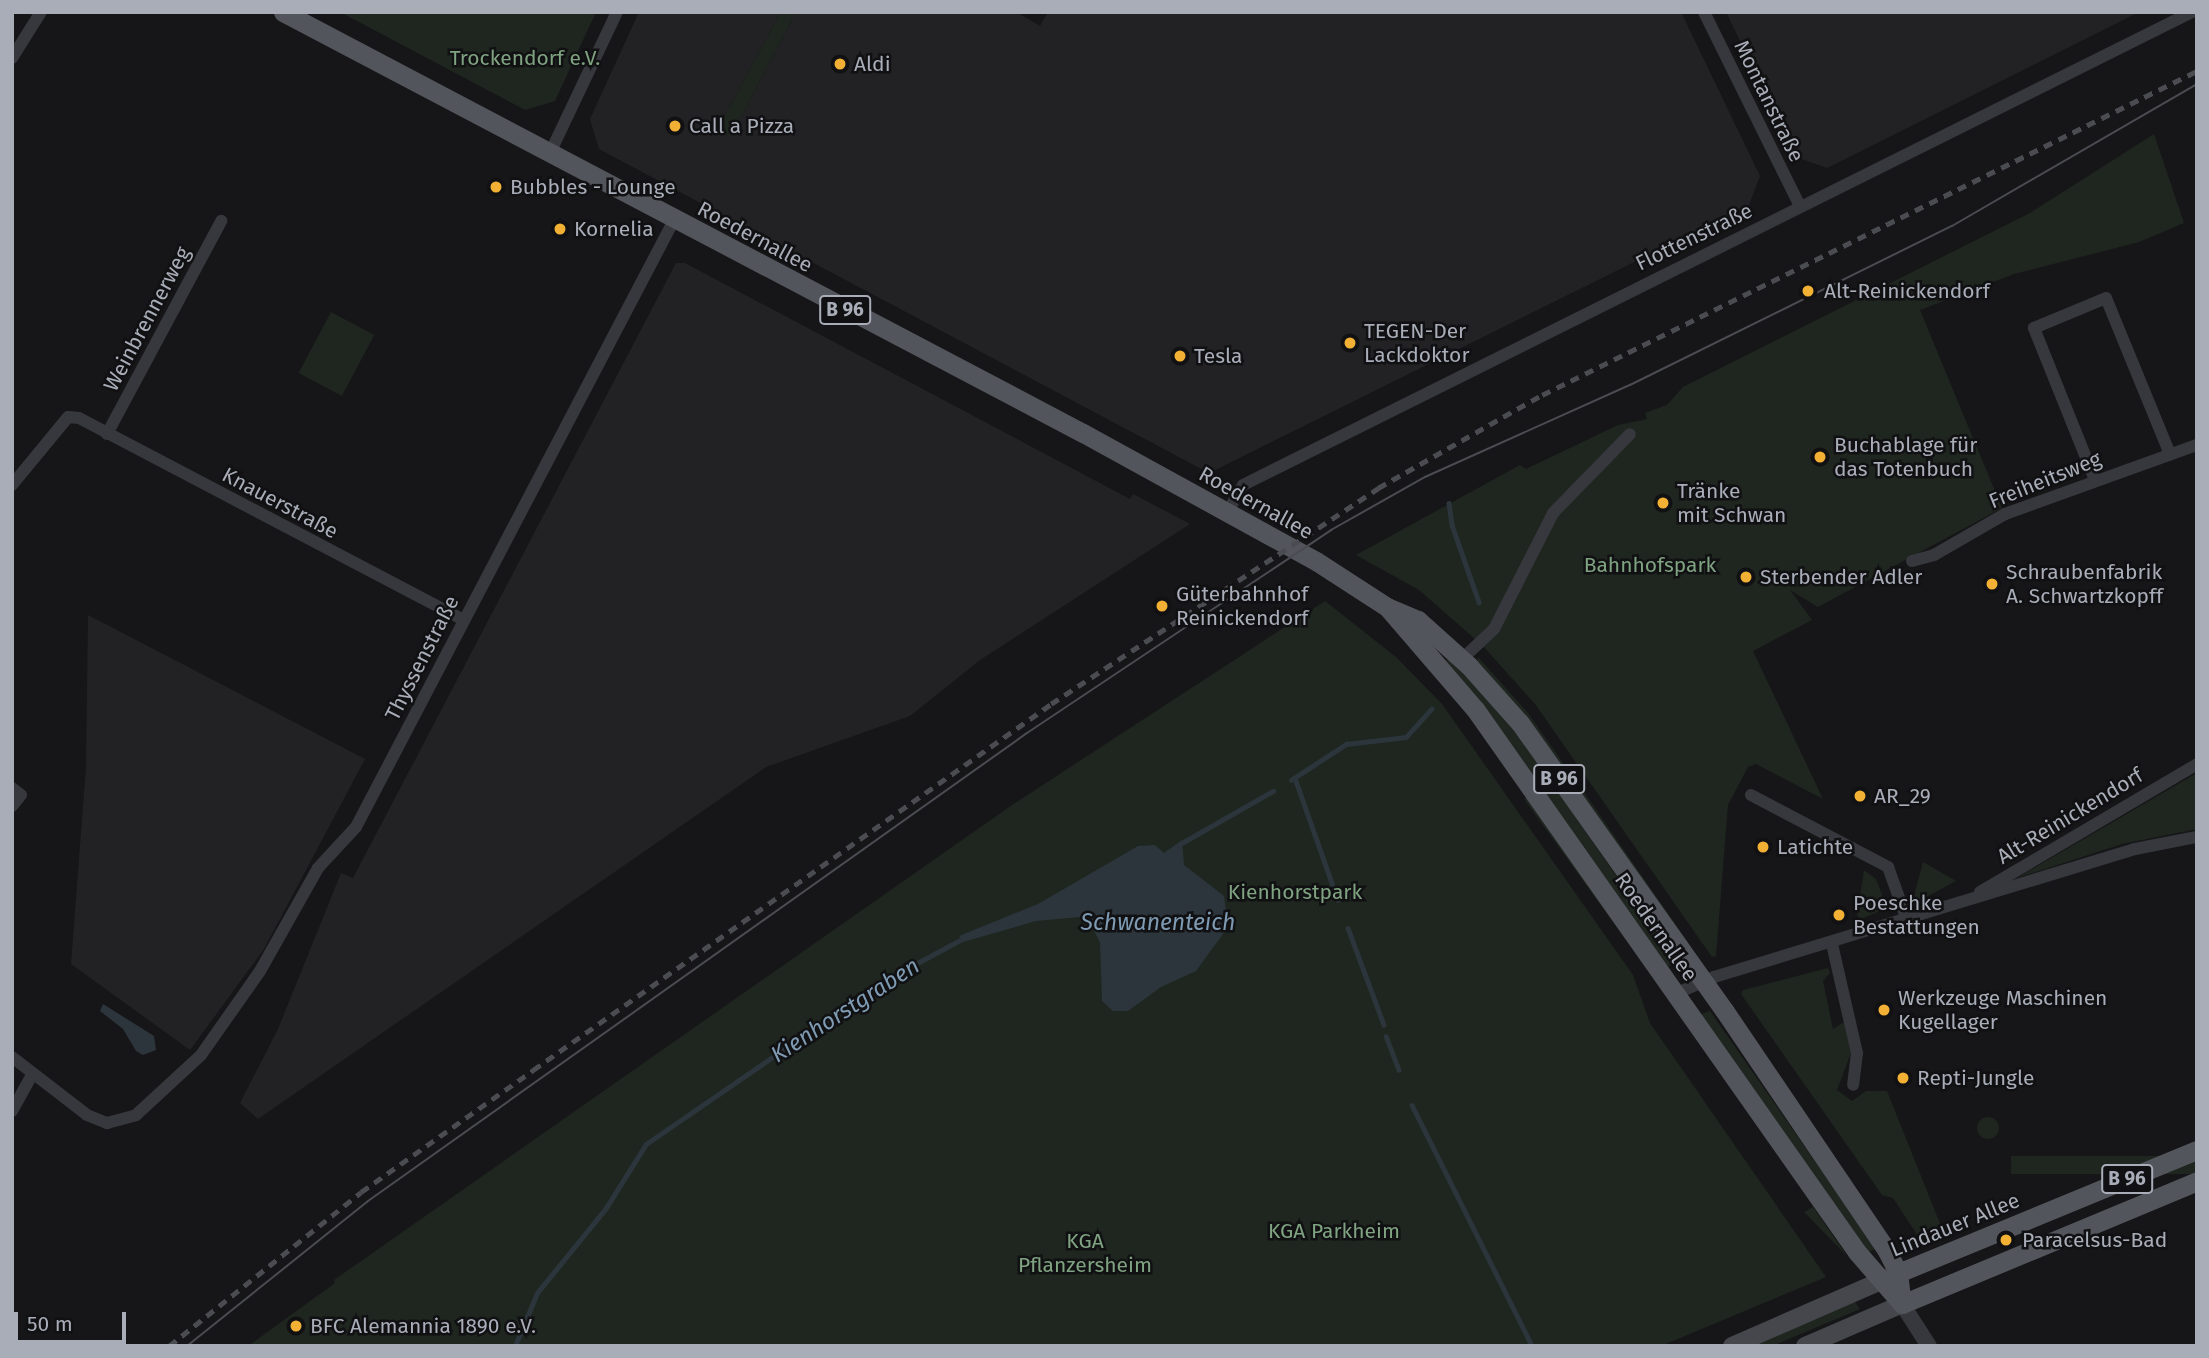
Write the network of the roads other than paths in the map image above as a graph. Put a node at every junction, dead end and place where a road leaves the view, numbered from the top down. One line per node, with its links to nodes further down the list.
1 (41, 12): 6 (street)
2 (283, 12): 7 (main road, Roedernallee / B 96)
3 (617, 12): 7 (street)
4 (1704, 12): 8 (street, Montanstraße)
5 (2192, 12): 8 (street, Flottenstraße)
6 (12, 58)
7 (550, 153): 9 (main road, Roedernallee / B 96)
8 (1800, 206): 17 (street, Flottenstraße)
9 (674, 220): 17 (main road, Roedernallee / B 96); 20 (street, Thyssenstraße)
10 (221, 221): 11 (street, Weinbrennerweg)
11 (107, 434): 16 (street, Knauerstraße); 20 (street, Knauerstraße)
12 (1630, 434): 21 (street)
13 (2197, 445): 14 (street, Freiheitsweg)
14 (2170, 454): 15 (street, Freiheitsweg); 15 (street)
15 (2095, 480): 18 (street, Freiheitsweg)
16 (12, 485)
17 (1227, 513): 19 (main road, Roedernallee / B 96)
18 (1912, 561)
19 (1387, 607): 21 (main road, Roedernallee / B 96); 31 (main road, Roedernallee / B 96)
20 (463, 620): 33 (street, Thyssenstraße)
21 (1462, 659): 30 (main road, Roedernallee / B 96)
22 (2197, 764): 27 (street, Alt-Reinickendorf)
23 (17, 791): 25 (street)
24 (1751, 795): 28 (street)
25 (12, 806)
26 (2197, 837): 27 (street, Alt-Reinickendorf)
27 (1963, 902): 28 (street, Alt-Reinickendorf)
28 (1907, 920): 29 (street, Alt-Reinickendorf)
29 (1832, 944): 30 (street, Alt-Reinickendorf); 34 (street)
30 (1702, 981): 31 (street, Alt-Reinickendorf); 38 (main road, Roedernallee / B 96)
31 (1675, 994): 39 (main road, Roedernallee / B 96)
32 (12, 1057): 33 (street, Thyssenstraße)
33 (33, 1073): 35 (street)
34 (1853, 1085)
35 (12, 1111)
36 (2197, 1150): 38 (main road, Lindauer Allee / B 96)
37 (2197, 1181): 40 (main road, B 96)
38 (1898, 1273): 39 (main road, Lindauer Allee); 40 (main road, B 96)
39 (1878, 1282): 40 (main road, B 96); 41 (main road, Lindauer Allee)
40 (1902, 1304): 42 (main road); 43 (street)
41 (1732, 1346)
42 (1805, 1346)
43 (1929, 1346)

